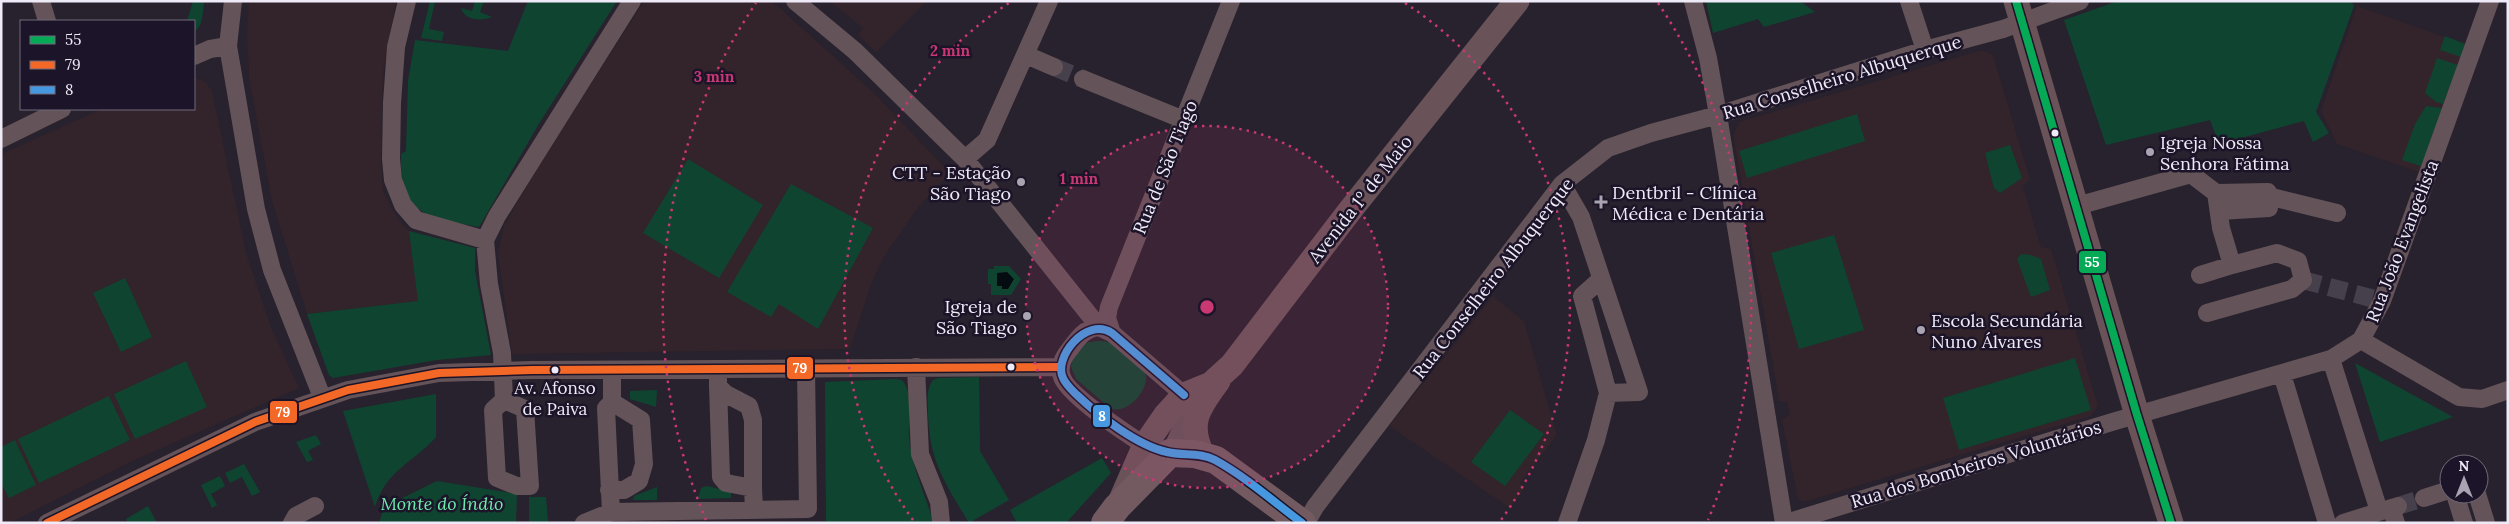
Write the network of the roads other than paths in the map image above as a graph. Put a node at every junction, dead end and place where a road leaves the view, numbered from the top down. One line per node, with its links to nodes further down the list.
1 (41, 1): 14 (street)
2 (233, 1): 15 (street)
3 (407, 1): 30 (street)
4 (632, 1): 30 (street)
5 (795, 1): 25 (street)
6 (1049, 1): 17 (street)
7 (1231, 1): 23 (street, Rua de São Tiago)
8 (1516, 1): 44 (main road, Avenida 1º de Maio)
9 (1693, 1): 22 (street)
10 (1909, 1): 16 (street)
11 (2080, 1): 13 (street, Rua Conselheiro Albuquerque)
12 (2490, 1): 36 (street, Rua João Evangelista)
13 (2019, 12): 16 (street, Rua Conselheiro Albuquerque); 28 (main road)
14 (47, 20)
15 (228, 46): 18 (street); 49 (street)
16 (1925, 50): 22 (street, Rua Conselheiro Albuquerque)
17 (1026, 55): 19 (street); 25 (street)
18 (195, 56)
19 (1054, 67)
20 (1082, 79): 23 (street)
21 (60, 110): 24 (street)
22 (1718, 115): 26 (street, Rua Conselheiro Albuquerque); 73 (street)
23 (1184, 120): 35 (street, Rua de São Tiago)
24 (1, 139)
25 (965, 159): 35 (street)
26 (1562, 184): 33 (street); 71 (street, Rua Conselheiro Albuquerque)
27 (2218, 202): 28 (street); 29 (street); 31 (street)
28 (2076, 206): 52 (main road)
29 (2337, 213)
30 (485, 240): 41 (street)
31 (2232, 265): 32 (street); 34 (street)
32 (2200, 275)
33 (1601, 279): 48 (street); 48 (street)
34 (2207, 312)
35 (1106, 330): 39 (street); 47 (street)
36 (2360, 340): 37 (street, Rua João Evangelista); 46 (street)
37 (2331, 359): 43 (street, Rua João Evangelista); 64 (street)
38 (916, 367): 39 (street); 40 (street); 69 (street)
39 (1061, 367): 53 (street)
40 (806, 368): 45 (street); 62 (street)
41 (503, 370): 42 (street); 49 (street); 50 (street)
42 (612, 370): 45 (street); 51 (street)
43 (2282, 374): 52 (street, Rua João Evangelista); 75 (street)
44 (1222, 375): 47 (main road, Avenida 1º de Maio); 54 (main road)
45 (718, 377): 55 (street); 55 (street)
46 (2508, 390)
47 (1186, 391): 53 (main road, Avenida 1º de Maio)
48 (1608, 393): 72 (street)
49 (322, 397): 66 (street)
50 (504, 400)
51 (612, 402): 56 (street); 56 (street)
52 (2137, 415): 73 (street, Rua dos Bombeiros Voluntários); 74 (main road)
53 (1157, 449): 54 (main road); 65 (main road)
54 (1210, 458): 70 (main road)
55 (753, 488): 62 (street)
56 (609, 490): 63 (street)
57 (2439, 493): 58 (street)
58 (2424, 498)
59 (2458, 504): 77 (street)
60 (2480, 504): 78 (street)
61 (315, 506): 67 (street)
62 (754, 510): 63 (street)
63 (610, 512): 68 (street)
64 (2391, 512): 76 (street)
65 (1111, 515)
66 (46, 523)
67 (292, 523)
68 (584, 523)
69 (941, 523)
70 (1302, 523)
71 (1306, 523)
72 (1567, 523)
73 (1785, 523)
74 (2171, 523)
75 (2327, 523)
76 (2343, 523)
77 (2464, 523)
78 (2486, 523)

